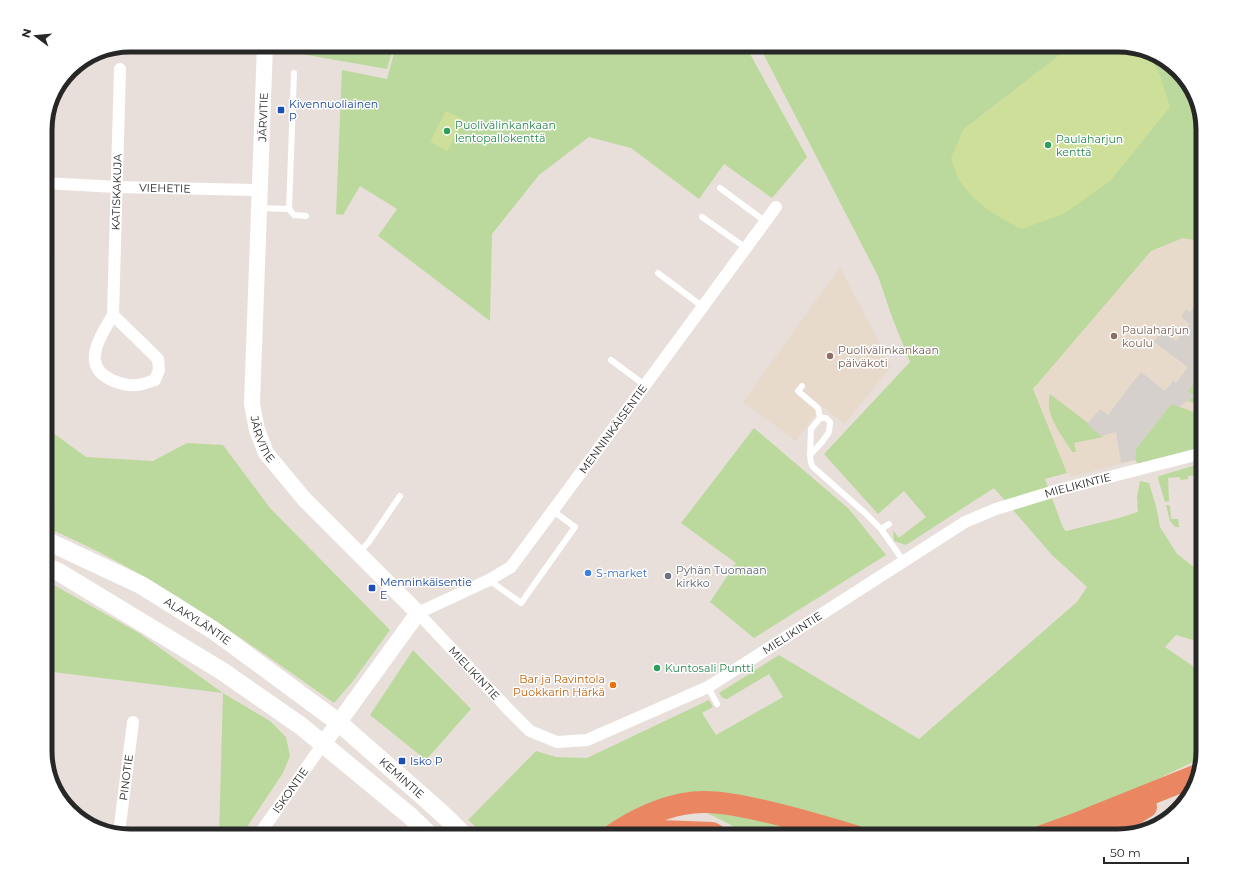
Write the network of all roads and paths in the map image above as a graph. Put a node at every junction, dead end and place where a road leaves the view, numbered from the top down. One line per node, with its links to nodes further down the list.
1 (265, 52): 7 (street, JÄRVITIE)
2 (120, 69): 5 (street, KATISKAKUJA)
3 (294, 73): 10 (lane)
4 (52, 183): 5 (street, VIEHETIE)
5 (116, 186): 7 (street, VIEHETIE); 17 (street, KATISKAKUJA)
6 (720, 188): 13 (lane)
7 (260, 190): 8 (street, JÄRVITIE)
8 (260, 208): 10 (lane); 29 (street, JÄRVITIE)
9 (776, 208): 13 (street, MENNINKÄISENTIE)
10 (289, 209): 11 (lane)
11 (306, 216)
12 (702, 217): 14 (lane)
13 (766, 222): 14 (street, MENNINKÄISENTIE)
14 (746, 248): 16 (street, MENNINKÄISENTIE)
15 (658, 273): 16 (lane)
16 (703, 307): 19 (street, MENNINKÄISENTIE)
17 (112, 315): 17 (street, KATISKAKUJA)
18 (611, 360): 19 (lane)
19 (646, 386): 25 (street, MENNINKÄISENTIE)
20 (802, 386): 21 (lane)
21 (820, 418): 22 (lane); 22 (lane)
22 (810, 455): 27 (lane)
23 (1196, 455): 30 (street, MIELIKINTIE)
24 (400, 496): 29 (lane)
25 (553, 511): 32 (street, MENNINKÄISENTIE); 32 (lane)
26 (889, 524): 27 (lane)
27 (881, 529): 30 (lane)
28 (52, 543): 37 (main road, ALAKYLÄNTIE)
29 (358, 553): 33 (street, JÄRVITIE)
30 (904, 562): 34 (street, MIELIKINTIE)
31 (52, 569): 38 (main road)
32 (489, 580): 33 (street, MENNINKÄISENTIE)
33 (418, 613): 34 (street, MIELIKINTIE); 37 (street)
34 (708, 687): 35 (lane)
35 (717, 704)
36 (133, 722): 41 (street, PINOTIE)
37 (338, 722): 38 (street); 44 (main road, KEMINTIE)
38 (323, 744): 42 (street, ISKONTIE); 43 (main road)
39 (1191, 779): 47 (highway)
40 (1190, 780): 48 (highway)
41 (120, 828)
42 (263, 829)
43 (424, 829)
44 (458, 829)
45 (622, 829): 46 (highway)
46 (831, 829)
47 (1061, 829)
48 (1110, 829)

